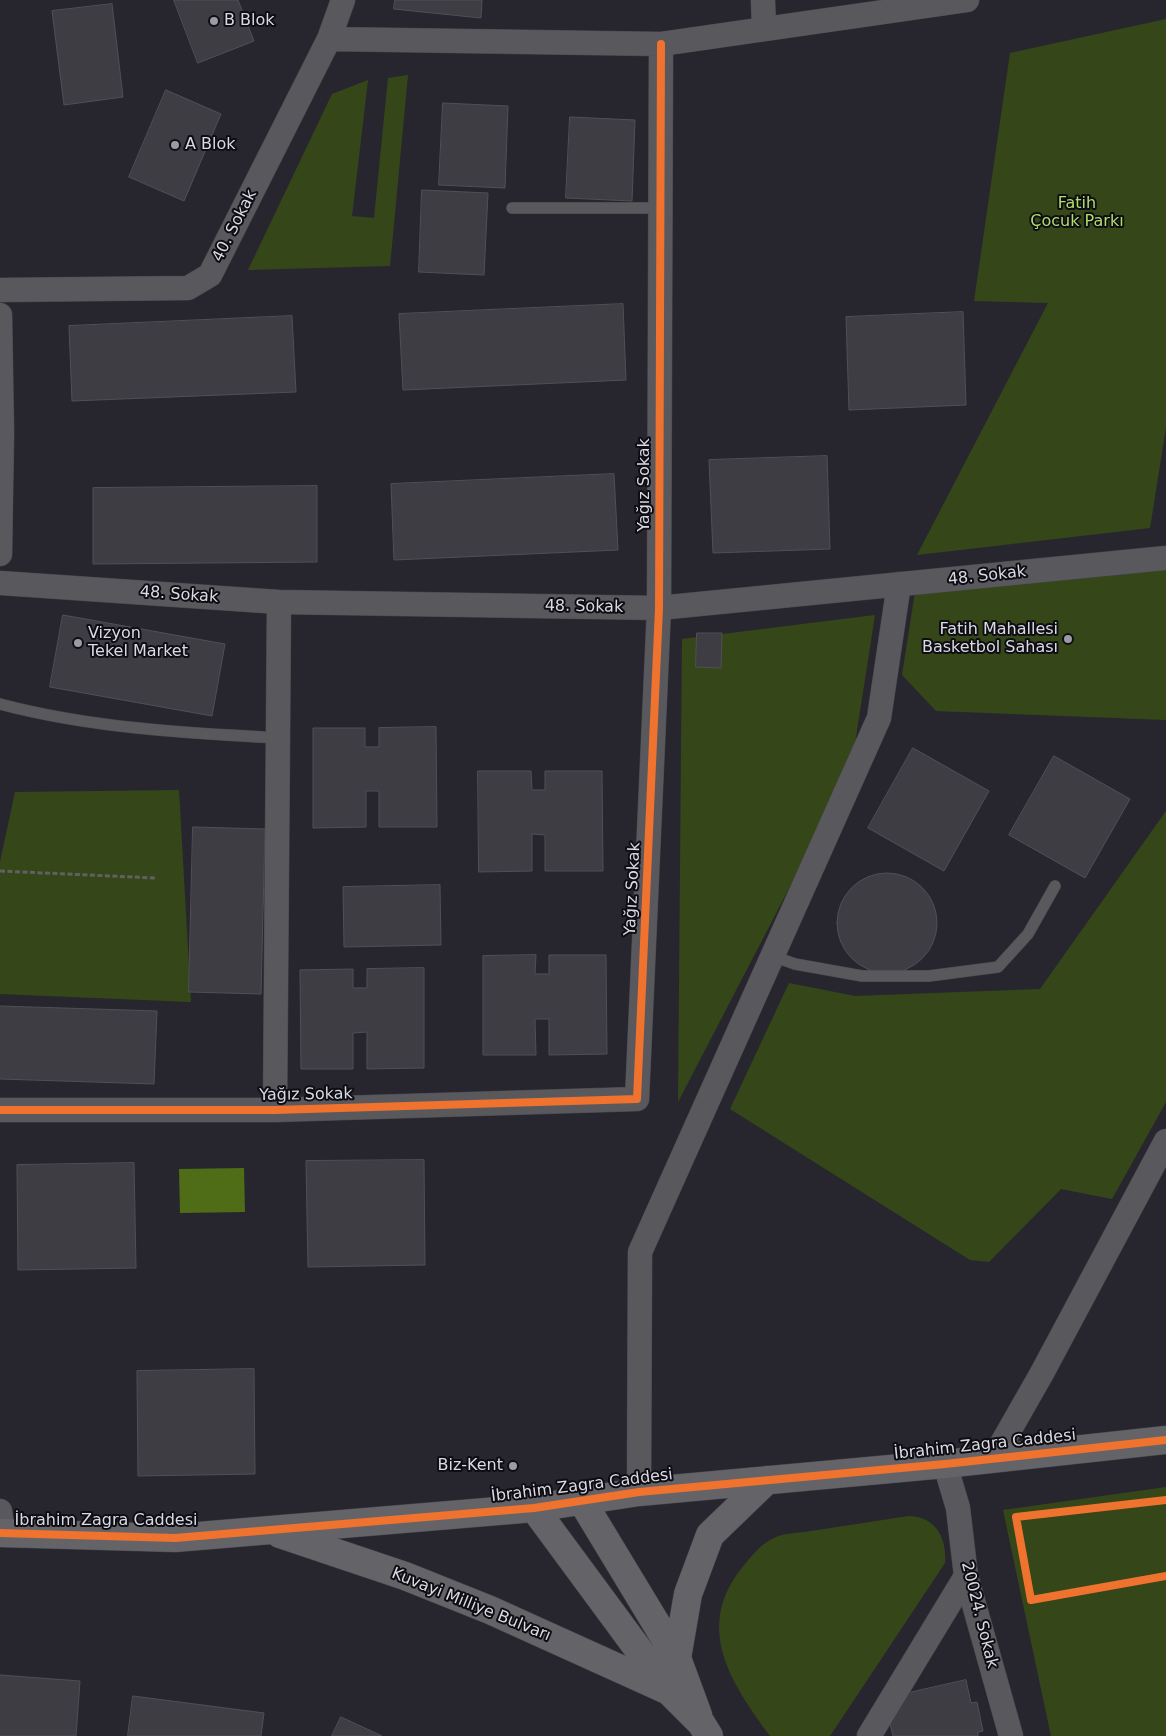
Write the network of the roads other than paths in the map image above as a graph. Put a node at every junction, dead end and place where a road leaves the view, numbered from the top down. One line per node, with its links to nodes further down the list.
1 (343, 0): 5 (street, 40. Sokak)
2 (763, 0): 4 (street)
3 (967, 0): 4 (street)
4 (764, 29): 6 (street)
5 (329, 39): 6 (street); 9 (street, 40. Sokak)
6 (660, 44): 8 (street, Yağız Sokak)
7 (512, 208): 8 (lane)
8 (660, 208): 16 (street, Yağız Sokak)
9 (0, 290)
10 (0, 315): 11 (street)
11 (0, 548)
12 (1166, 558): 14 (street, 48. Sokak)
13 (0, 583): 15 (street, 48. Sokak)
14 (899, 584): 16 (street, 48. Sokak); 20 (street)
15 (279, 602): 16 (street, 48. Sokak); 18 (street)
16 (659, 608): 22 (street, Yağız Sokak)
17 (0, 704): 18 (lane)
18 (278, 738): 22 (street)
19 (1055, 886): 20 (lane)
20 (772, 956): 28 (street)
21 (0, 1110): 22 (street, Yağız Sokak)
22 (275, 1110)
23 (1166, 1141): 25 (street)
24 (1166, 1440): 25 (main road, İbrahim Zagra Caddesi)
25 (993, 1459): 26 (main road, İbrahim Zagra Caddesi)
26 (945, 1464): 27 (main road, İbrahim Zagra Caddesi); 33 (street, 20024. Sokak)
27 (767, 1480): 28 (main road, İbrahim Zagra Caddesi); 34 (main road, Kuvayi Milliye Bulvarı)
28 (639, 1492): 29 (main road, İbrahim Zagra Caddesi)
29 (582, 1501): 30 (main road, İbrahim Zagra Caddesi); 34 (main road, Kuvayi Milliye Bulvarı)
30 (534, 1508): 32 (main road, İbrahim Zagra Caddesi); 35 (main road, Kuvayi Milliye Bulvarı)
31 (1, 1526): 32 (main road, İbrahim Zagra Caddesi)
32 (269, 1530): 35 (main road, Kuvayi Milliye Bulvarı)
33 (966, 1576): 37 (street); 38 (street, 20024. Sokak)
34 (678, 1658): 36 (main road, Kuvayi Milliye Bulvarı)
35 (669, 1691): 36 (main road, Kuvayi Milliye Bulvarı)
36 (705, 1730)
37 (869, 1736)
38 (1011, 1736)

